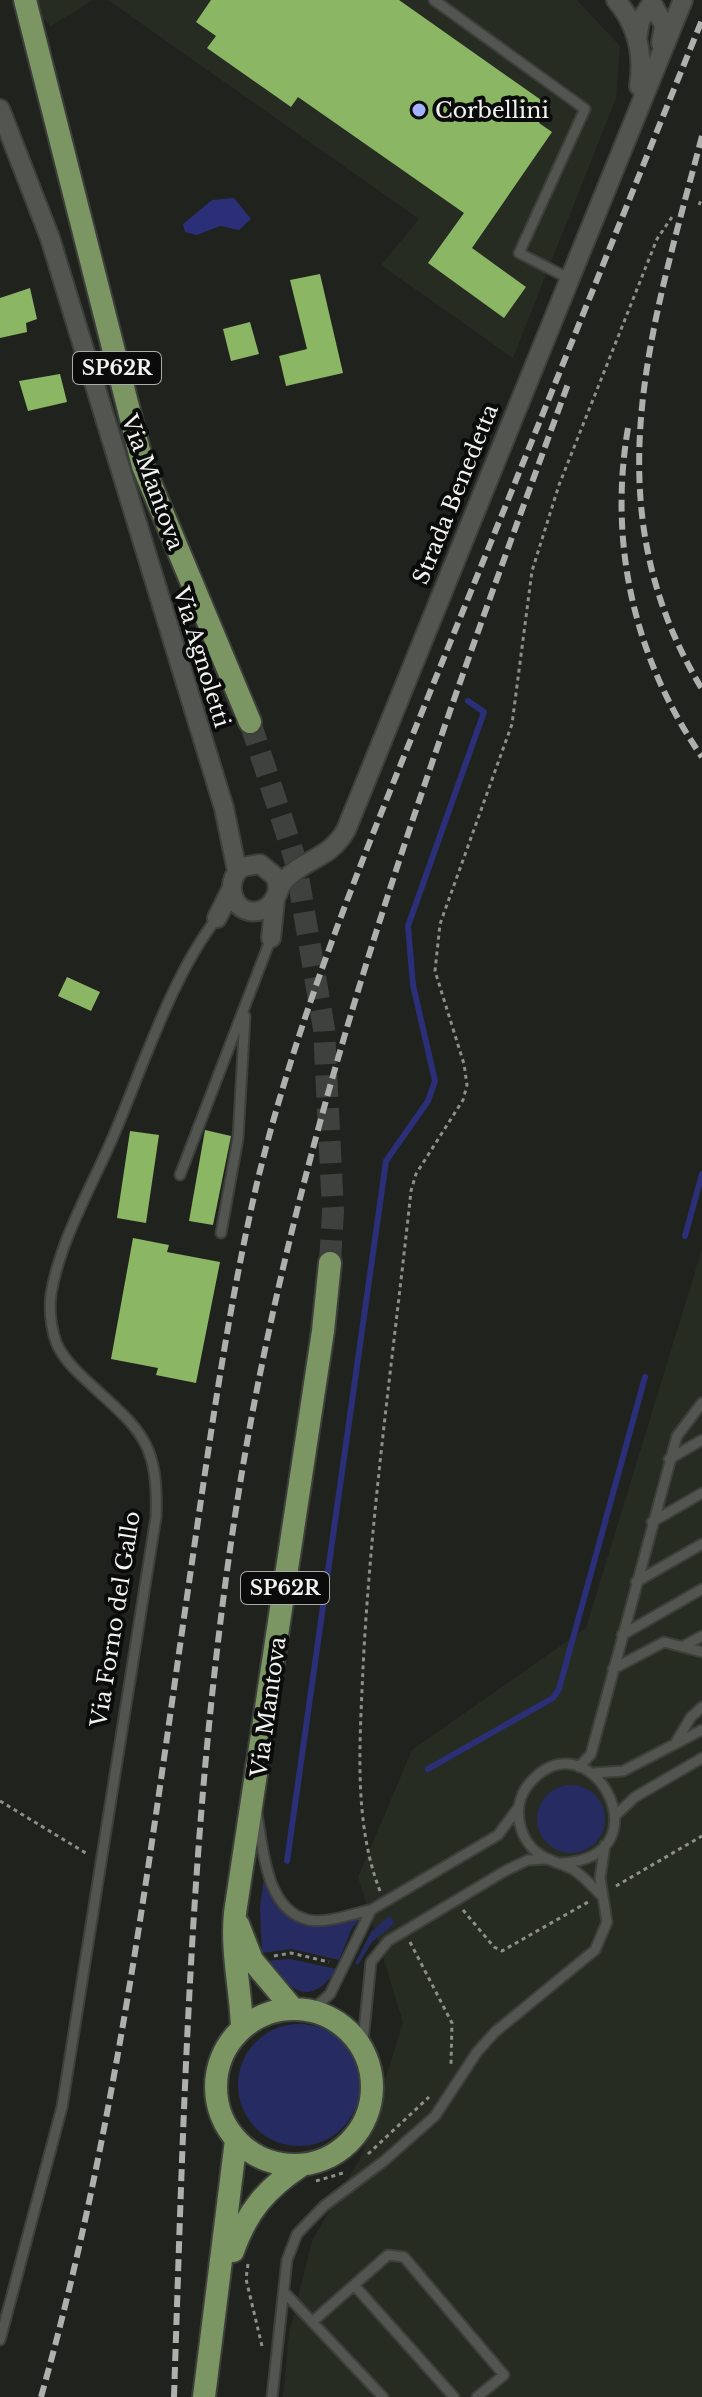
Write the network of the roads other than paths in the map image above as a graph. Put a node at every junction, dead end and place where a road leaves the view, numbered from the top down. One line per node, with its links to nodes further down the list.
1 (25, 0): 12 (main road, Via Mantova / SP62R)
2 (434, 0): 11 (lane)
3 (616, 0): 7 (street, Strada Benedetta)
4 (624, 0): 6 (street)
5 (683, 0): 8 (street, Strada Benedetta)
6 (656, 2): 7 (street, Strada Benedetta); 8 (street, Strada Benedetta)
7 (637, 39): 10 (street, Strada Benedetta)
8 (659, 57): 10 (street, Strada Benedetta)
9 (0, 109): 13 (street, Via Agnoletti)
10 (635, 113): 11 (street, Strada Benedetta)
11 (568, 278): 16 (street, Strada Benedetta)
12 (250, 722)
13 (224, 808): 14 (street, Via Agnoletti); 15 (street, Via Agnoletti)
14 (263, 865): 15 (street); 16 (street); 17 (street, Via Agnoletti)
15 (237, 871): 18 (street, Via Agnoletti)
16 (294, 872): 17 (street, Strada Benedetta)
17 (276, 896): 18 (street); 20 (street, Via Agnoletti)
18 (243, 902): 19 (street, Via Forno del Gallo); 20 (street)
19 (217, 918): 62 (lane, Via Forno del Gallo)
20 (271, 938): 21 (lane, Via Agnoletti)
21 (245, 1004): 22 (lane, Via Agnoletti); 23 (lane)
22 (180, 1175)
23 (221, 1233)
24 (330, 1263): 44 (main road, Via Mantova / SP62R)
25 (702, 1403): 27 (lane)
26 (702, 1440): 27 (lane)
27 (669, 1459): 29 (lane)
28 (702, 1493): 29 (lane)
29 (652, 1522): 31 (lane)
30 (702, 1544): 31 (lane)
31 (636, 1582): 33 (lane)
32 (702, 1589): 33 (lane)
33 (622, 1635): 37 (lane)
34 (702, 1636): 35 (lane)
35 (684, 1646): 36 (lane); 37 (lane)
36 (702, 1652)
37 (613, 1669): 42 (lane)
38 (702, 1707): 40 (lane)
39 (702, 1730): 40 (lane)
40 (675, 1744): 43 (lane)
41 (702, 1758): 46 (lane)
42 (579, 1767): 43 (lane); 45 (lane)
43 (594, 1773): 46 (lane)
44 (254, 1796): 51 (lane); 52 (main road, Via Mantova / SP62R)
45 (519, 1806): 48 (lane); 51 (lane)
46 (616, 1815): 47 (lane)
47 (605, 1845): 49 (lane); 50 (lane)
48 (547, 1859): 49 (lane); 55 (lane)
49 (562, 1863): 50 (lane)
50 (601, 1895): 59 (lane)
51 (371, 1910): 53 (lane)
52 (235, 1913): 53 (main road, Via Mantova / SP62R); 54 (main road, Via Mantova / SP62R)
53 (302, 2010): 54 (main road); 55 (main road, Via Mantova / SP62R)
54 (242, 2029): 56 (main road)
55 (362, 2050): 57 (main road)
56 (236, 2140): 57 (main road); 60 (main road)
57 (306, 2174): 60 (main road)
58 (354, 2285): 61 (lane); 66 (lane); 67 (lane)
59 (284, 2292): 61 (lane); 64 (lane)
60 (217, 2294): 63 (main road)
61 (312, 2322): 65 (lane)
62 (0, 2340)
63 (204, 2397)
64 (272, 2397)
65 (383, 2397)
66 (454, 2397)
67 (477, 2397)

